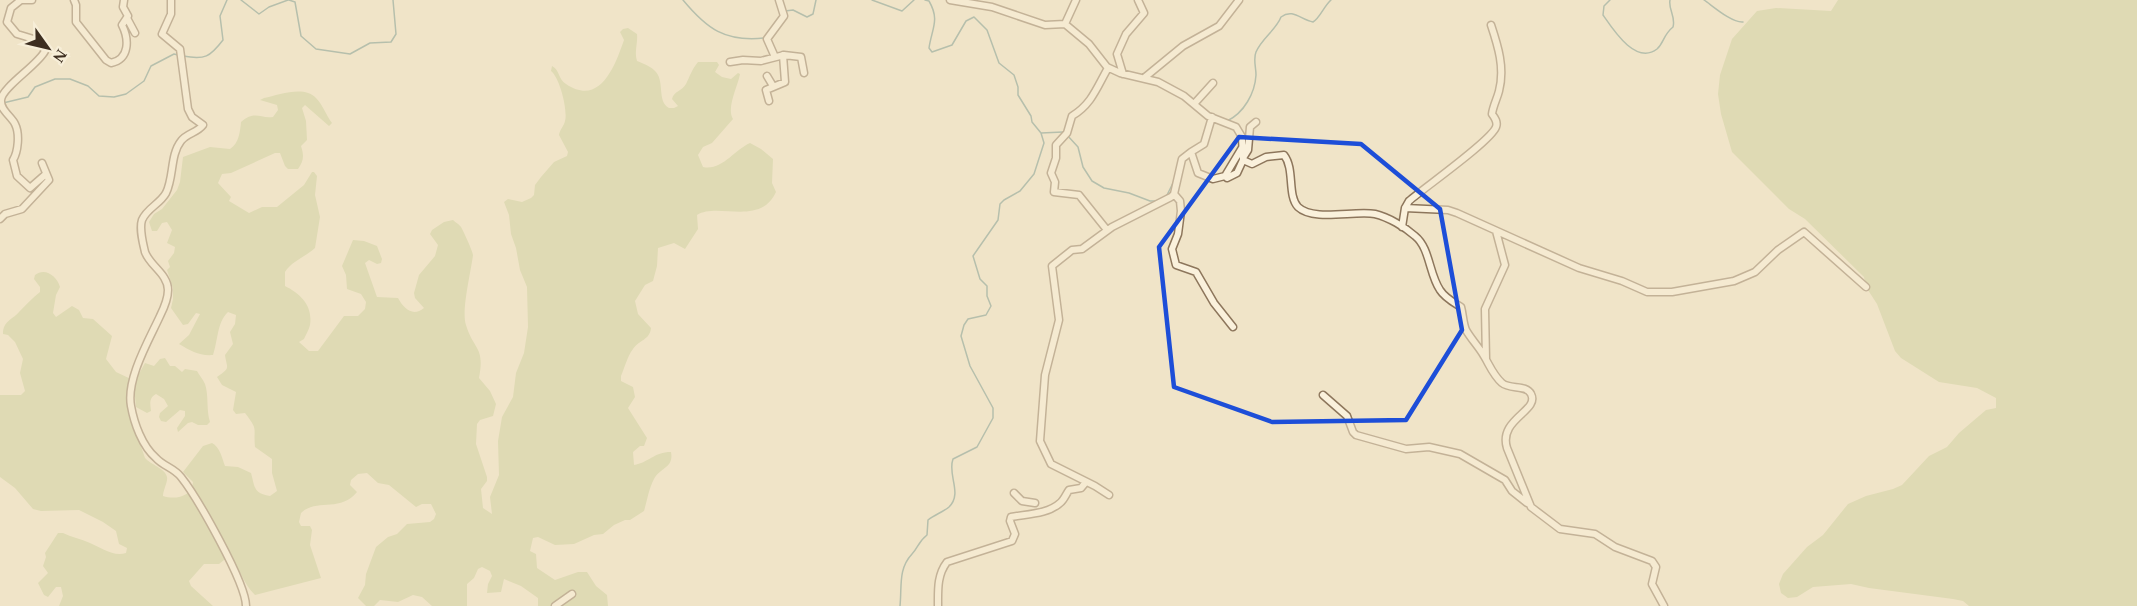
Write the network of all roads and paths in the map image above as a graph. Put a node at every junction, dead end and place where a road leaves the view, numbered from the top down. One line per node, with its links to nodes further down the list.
1 (21, 0): 2 (street); 26 (street)
2 (32, 0)
3 (74, 0): 11 (street)
4 (124, 0): 11 (street)
5 (171, 0): 54 (street)
6 (950, 0): 12 (street)
7 (1076, 0): 12 (street)
8 (1138, 0): 20 (street)
9 (1239, 0): 22 (street)
10 (779, 2): 16 (street)
11 (127, 18): 14 (street)
12 (1065, 24): 18 (street)
13 (1491, 25): 37 (street)
14 (135, 33)
15 (783, 55): 16 (street); 19 (street); 24 (street)
16 (775, 57): 17 (street)
17 (730, 62)
18 (1108, 68): 20 (street); 40 (street)
19 (804, 73)
20 (1123, 74): 22 (street)
21 (767, 76): 24 (street)
22 (1144, 78): 27 (street)
23 (1213, 83): 27 (street)
24 (772, 86): 25 (street)
25 (769, 101)
26 (1, 102): 34 (street)
27 (1194, 104): 28 (street)
28 (1212, 117): 30 (street); 31 (street)
29 (1256, 122): 32 (street)
30 (1243, 146): 32 (street); 35 (street)
31 (1191, 152): 35 (street); 36 (street)
32 (1243, 159): 35 (street); 39 (street)
33 (42, 163): 34 (street)
34 (46, 174): 38 (street)
35 (1225, 176)
36 (1174, 194): 40 (street); 43 (street)
37 (1405, 208): 39 (street); 41 (street)
38 (0, 219)
39 (1402, 227): 44 (street)
40 (1107, 230): 46 (street)
41 (1496, 231): 42 (street); 44 (street)
42 (1866, 287)
43 (1233, 327)
44 (1486, 360): 51 (street)
45 (1323, 395): 51 (street)
46 (1086, 482): 48 (street); 52 (street)
47 (1014, 493): 49 (street)
48 (1109, 495)
49 (1022, 501): 50 (street); 52 (street)
50 (1035, 503)
51 (1528, 503): 57 (street)
52 (1020, 515): 56 (street)
53 (572, 594): 55 (street)
54 (246, 606)
55 (555, 606)
56 (938, 606)
57 (1664, 606)

